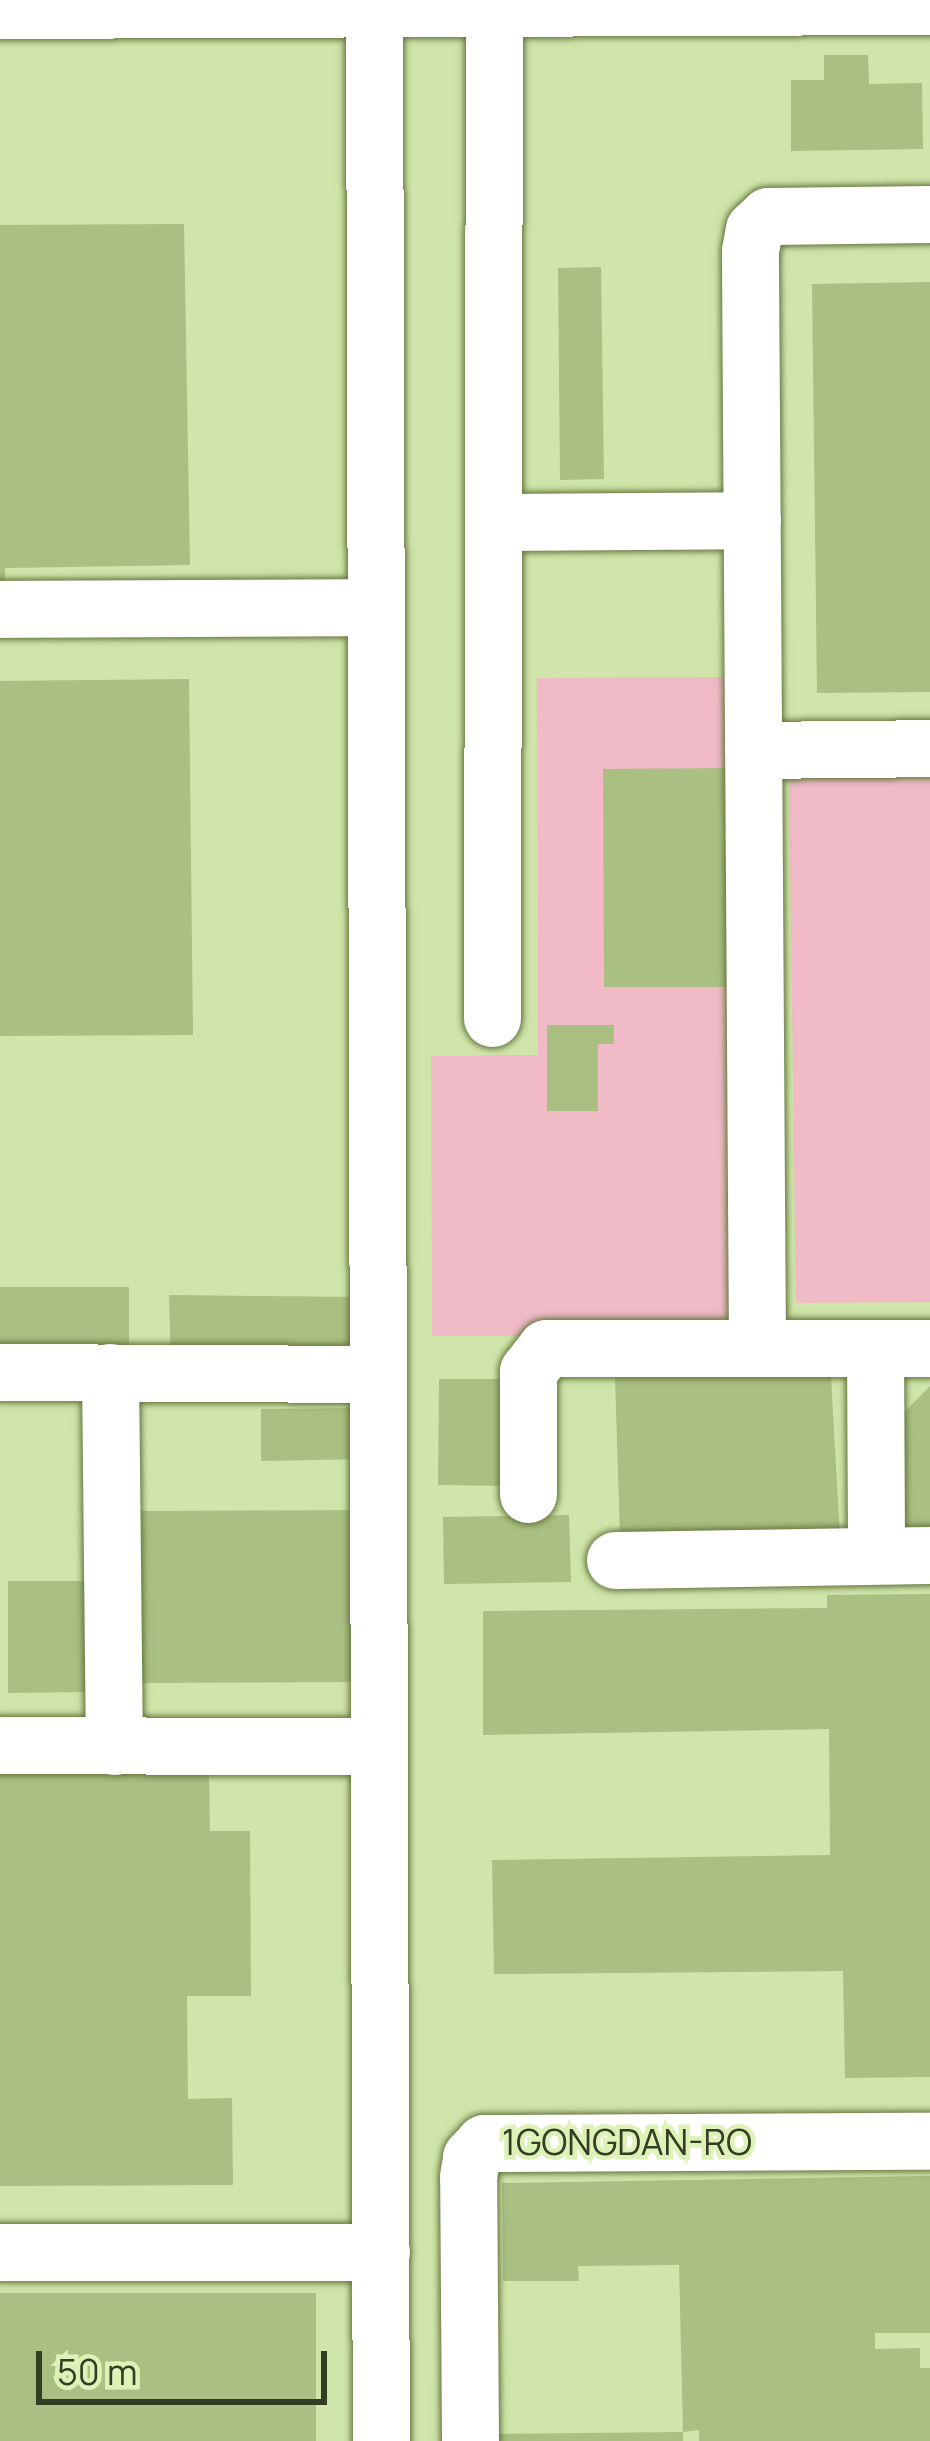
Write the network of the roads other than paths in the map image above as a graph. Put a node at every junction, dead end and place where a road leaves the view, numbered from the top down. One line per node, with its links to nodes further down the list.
1 (526, 5): 2 (street); 3 (street); 7 (street)
2 (930, 6)
3 (374, 8): 4 (street); 8 (street)
4 (0, 10)
5 (930, 214): 6 (street)
6 (752, 520): 7 (street); 11 (street)
7 (493, 522): 12 (street)
8 (376, 607): 9 (street); 17 (street)
9 (0, 609)
10 (930, 748): 11 (street)
11 (753, 750): 13 (street)
12 (492, 1018)
13 (758, 1348): 14 (street); 18 (street)
14 (902, 1348): 19 (street)
15 (0, 1372): 16 (street)
16 (110, 1372): 17 (street); 22 (street)
17 (378, 1374): 23 (street)
18 (528, 1494)
19 (903, 1556): 20 (street)
20 (615, 1560)
21 (0, 1745): 22 (street)
22 (114, 1746): 23 (street)
23 (379, 1746): 26 (street)
24 (930, 2140): 28 (street, 1GONGDAN-RO)
25 (0, 2252): 26 (street)
26 (381, 2252): 27 (street)
27 (381, 2441)
28 (470, 2441)

